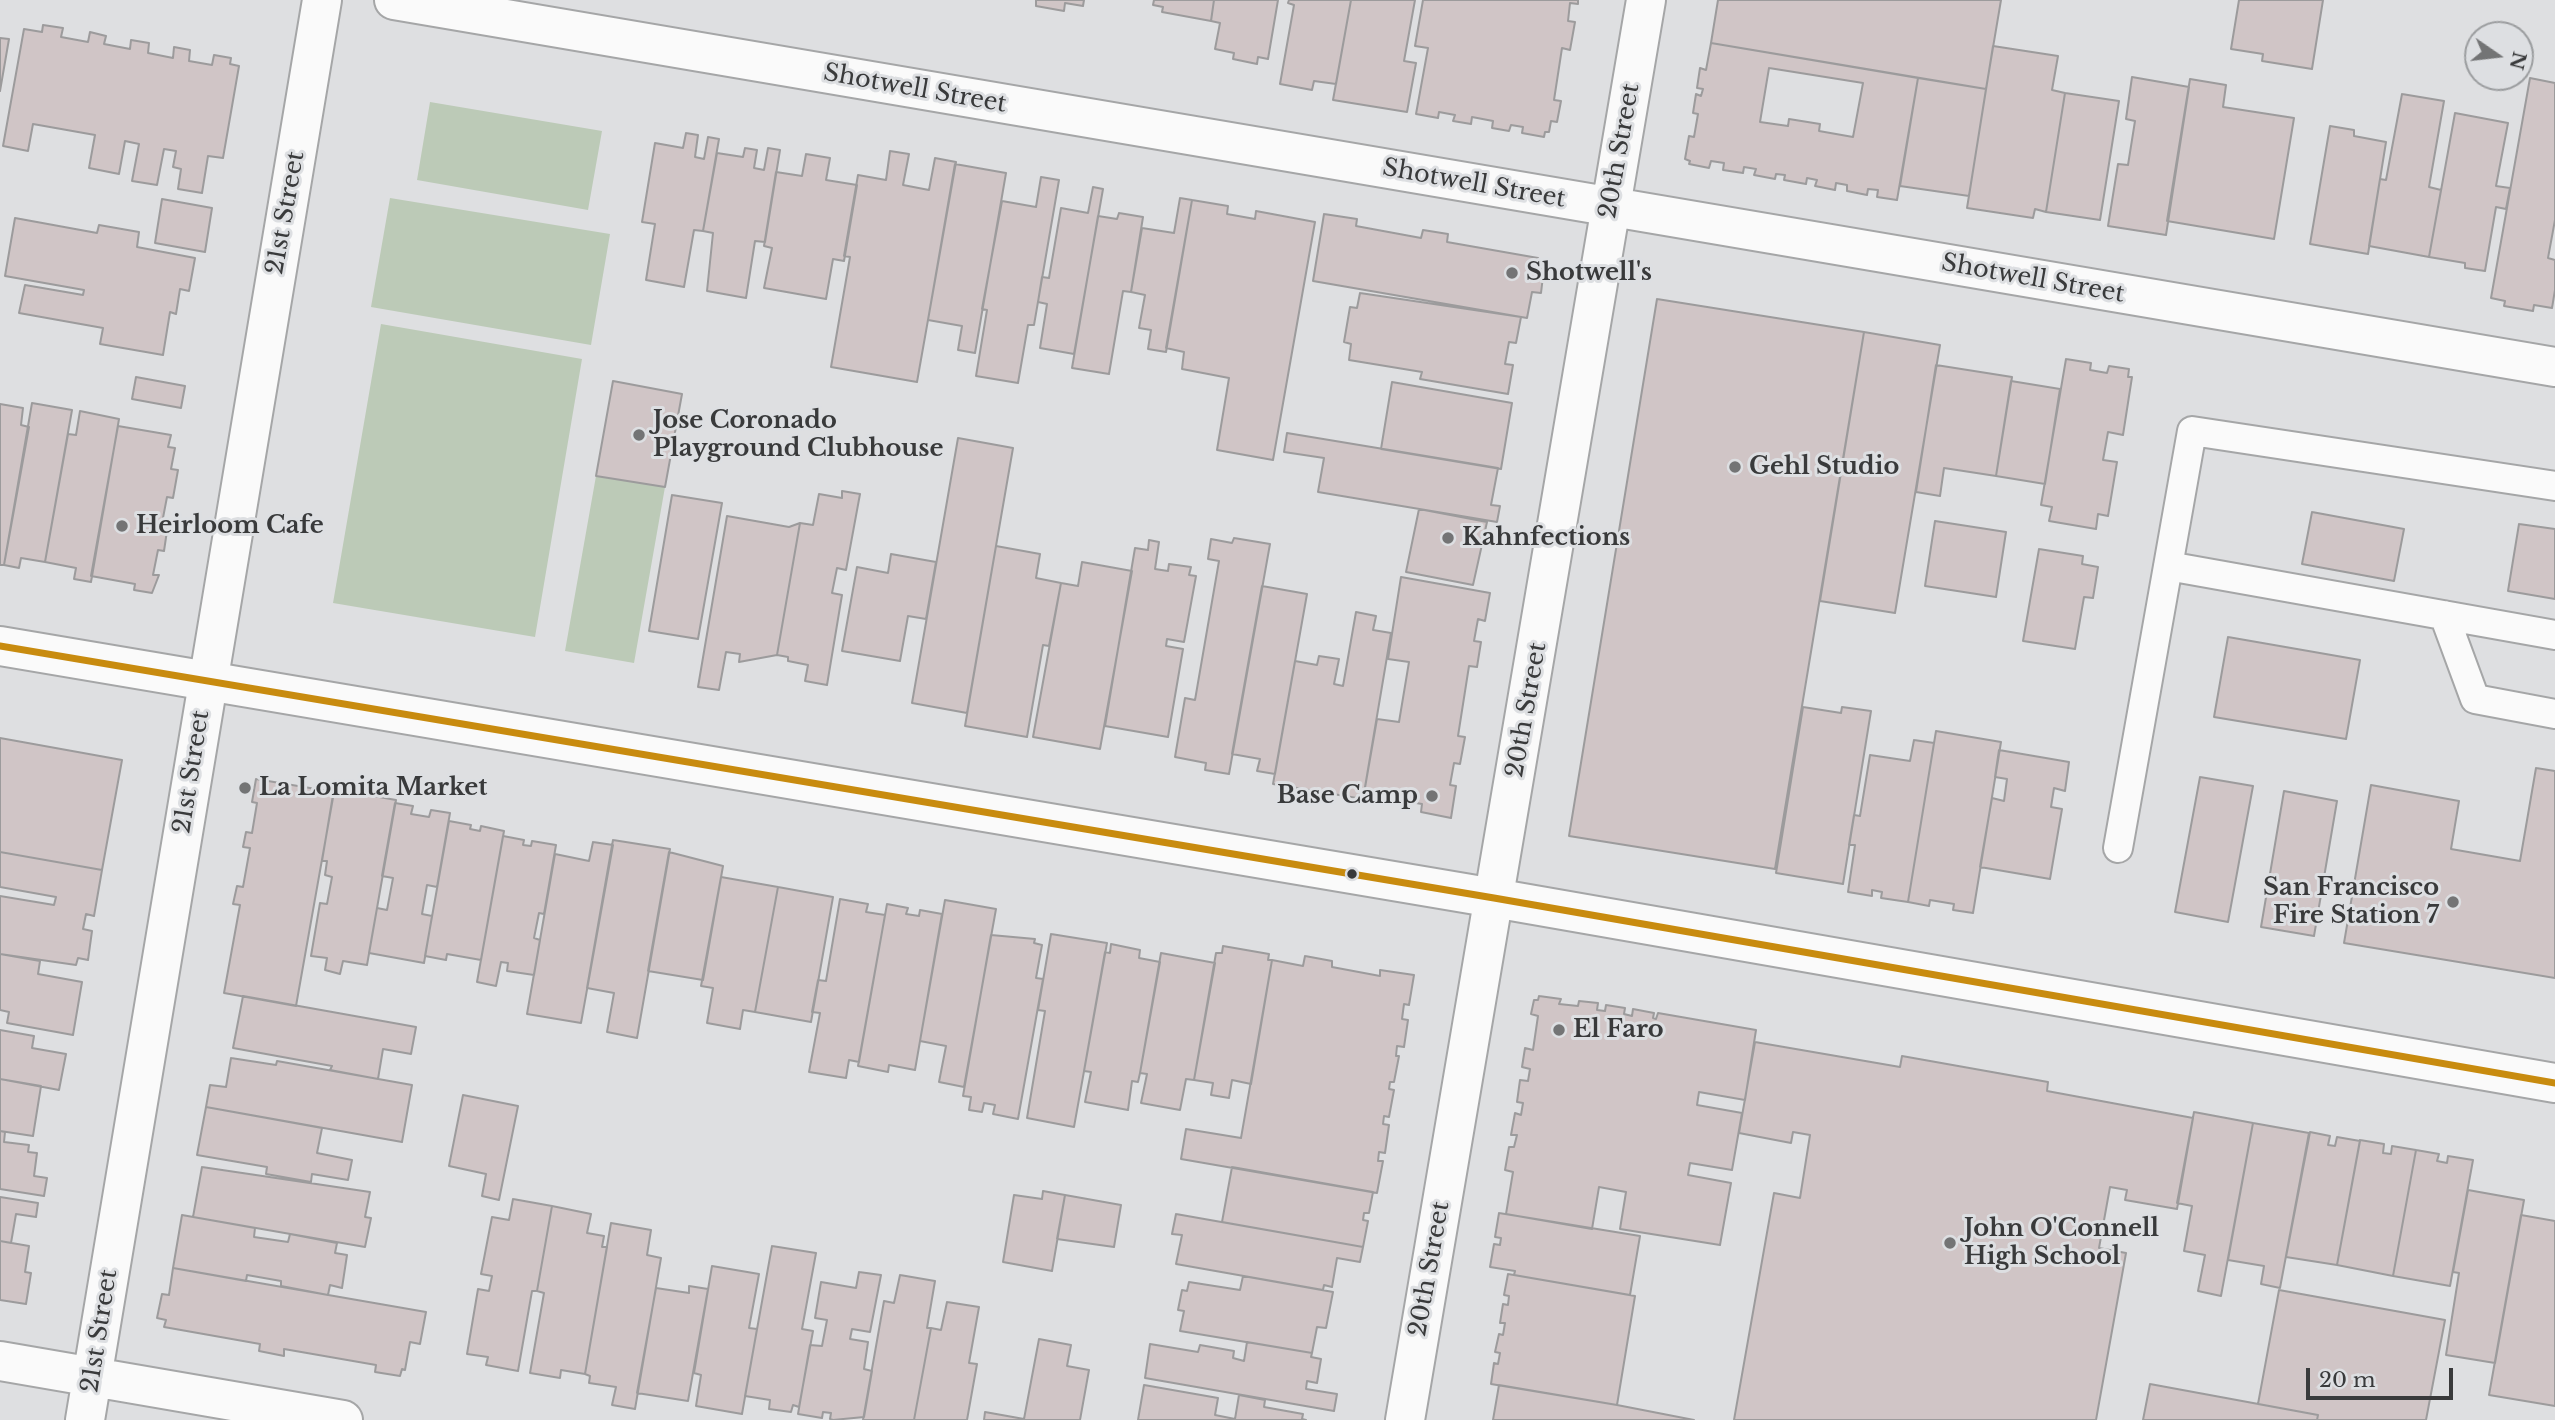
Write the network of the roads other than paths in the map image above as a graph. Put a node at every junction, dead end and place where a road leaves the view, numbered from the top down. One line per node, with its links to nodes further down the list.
1 (322, 0): 11 (street, 21st Street)
2 (394, 0): 4 (street, Shotwell Street)
3 (1646, 0): 4 (street, 20th Street)
4 (1611, 207): 5 (street, Shotwell Street); 14 (street, 20th Street)
5 (2555, 367)
6 (2555, 486): 7 (lane)
7 (2168, 566): 8 (lane); 13 (lane)
8 (2444, 615): 9 (lane); 12 (lane)
9 (2555, 635)
10 (0, 646): 11 (street)
11 (207, 680): 14 (street); 17 (street, 21st Street)
12 (2555, 714)
13 (2118, 848)
14 (1494, 898): 15 (street); 20 (street, 20th Street)
15 (2555, 1083)
16 (0, 1361): 17 (street)
17 (92, 1377): 18 (street, 21st Street); 19 (street)
18 (85, 1420)
19 (343, 1420)
20 (1405, 1420)

